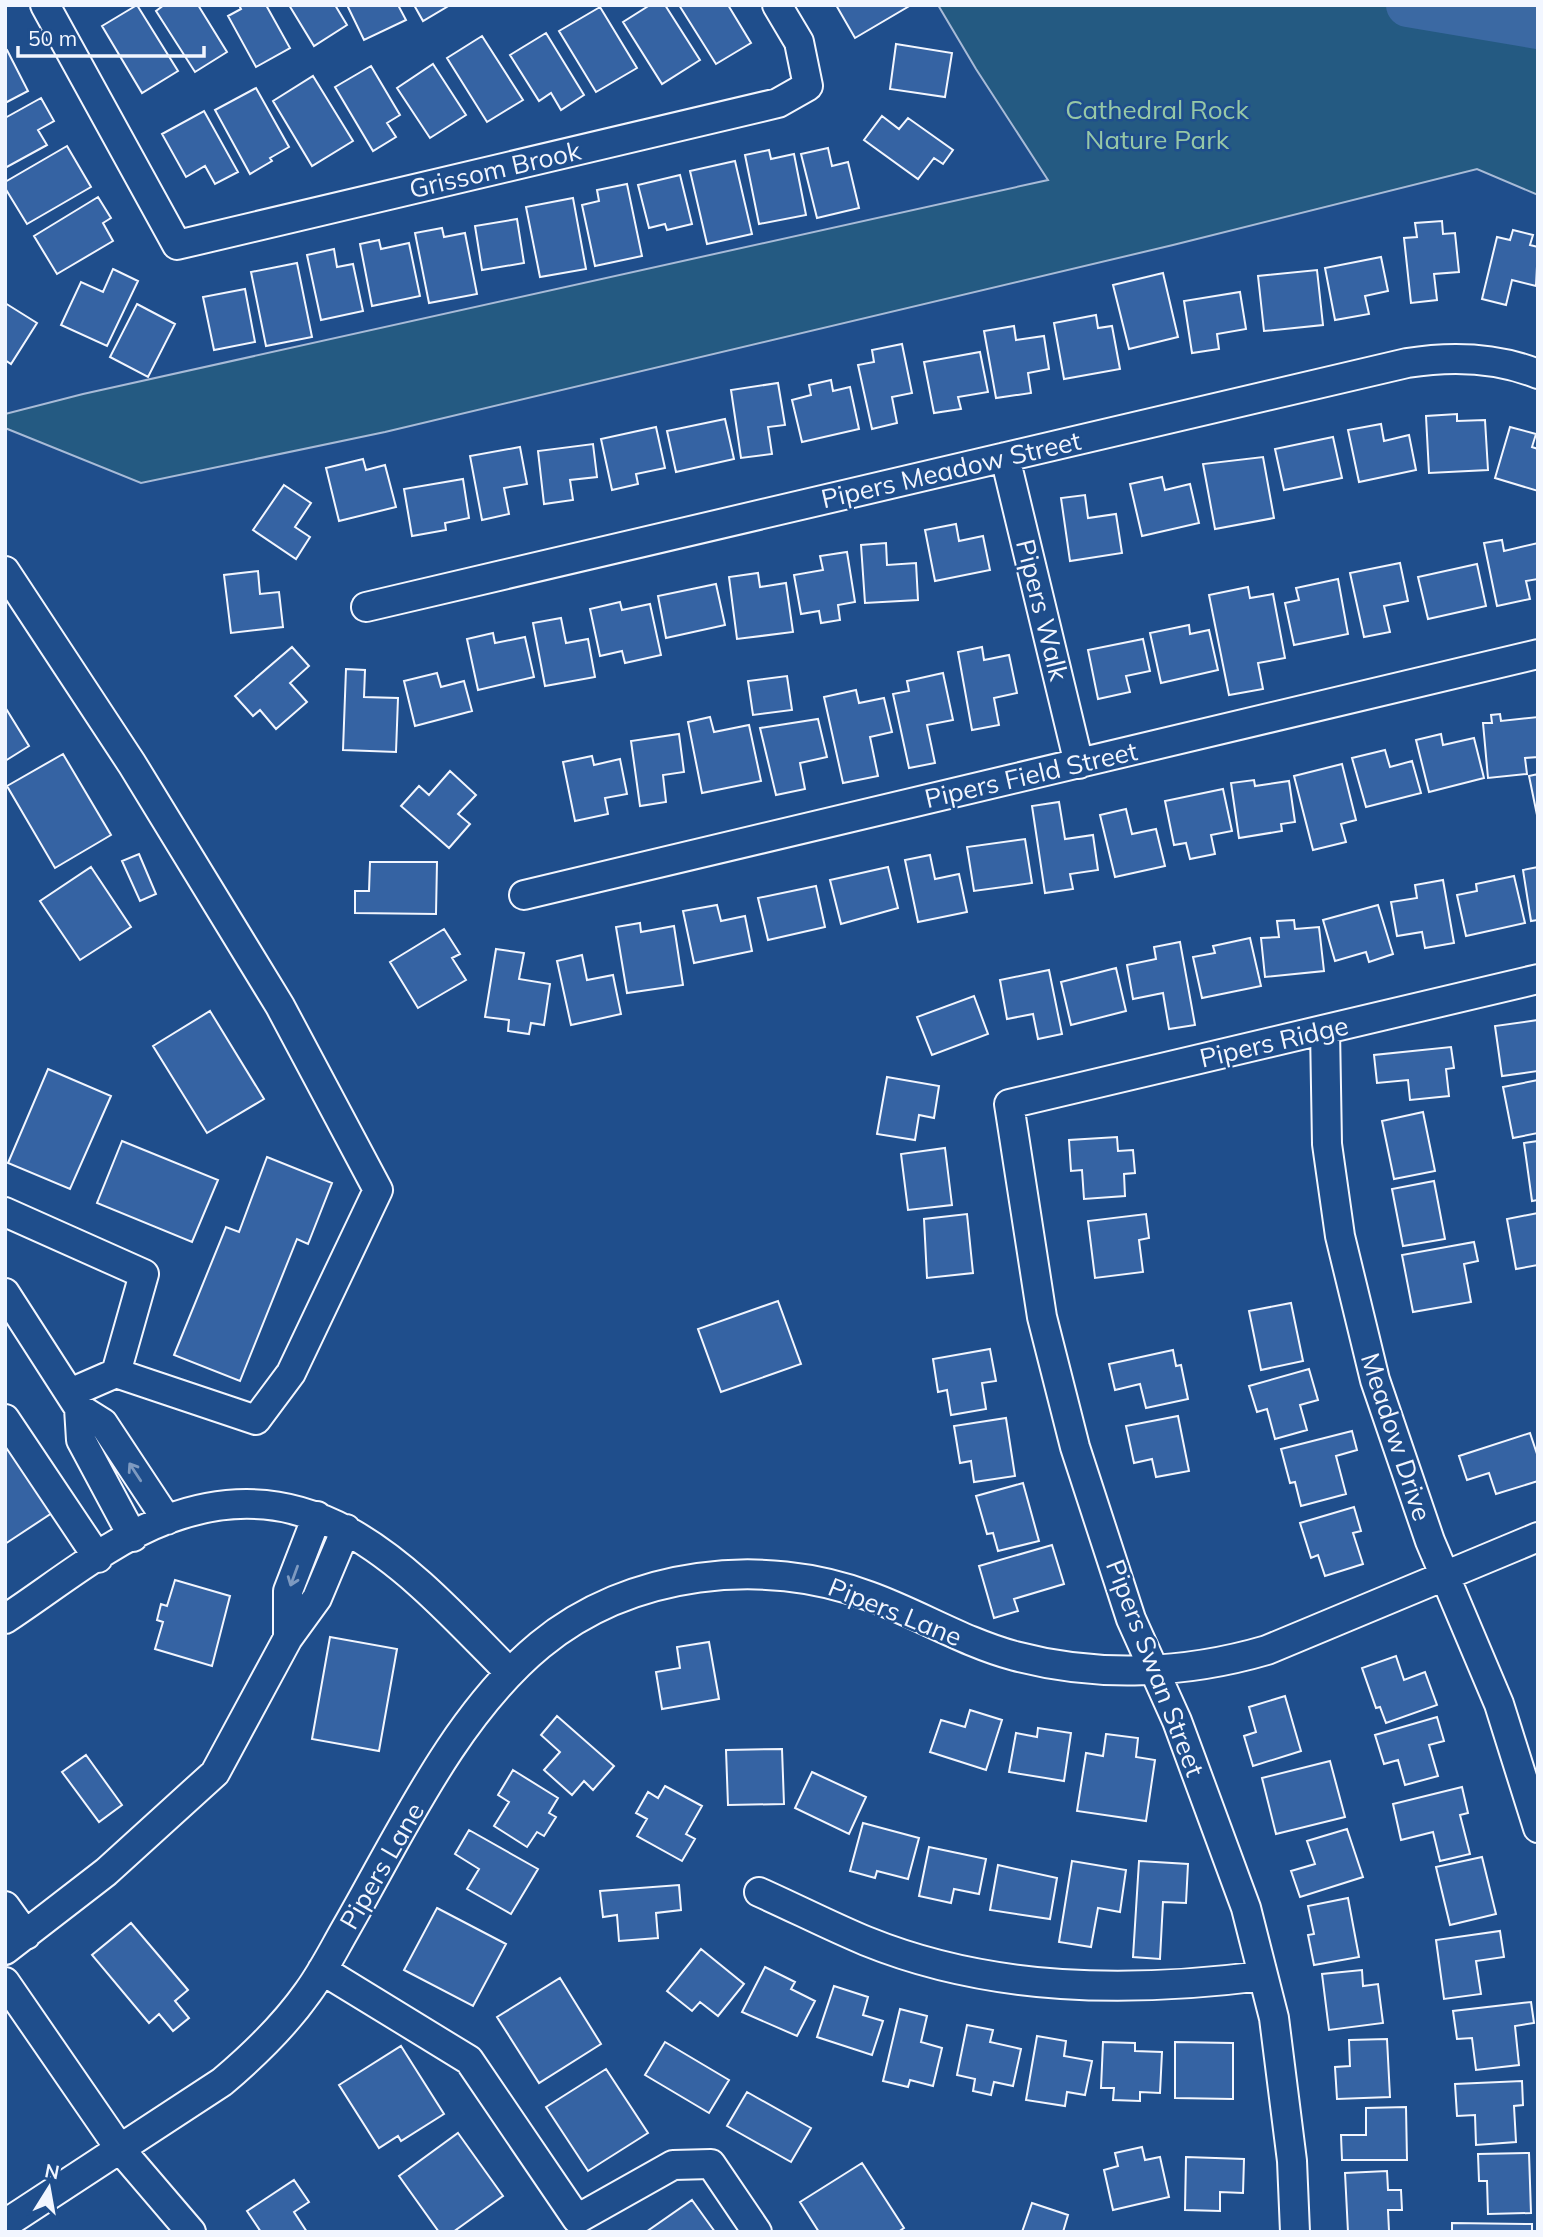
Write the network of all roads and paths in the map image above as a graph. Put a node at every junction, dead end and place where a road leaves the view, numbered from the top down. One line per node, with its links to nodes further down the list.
1 (45, 5): 2 (street, Grissom Brook)
2 (777, 5)
3 (1538, 374): 4 (street, Pipers Meadow Street)
4 (1005, 457): 6 (street, Pipers Meadow Street); 8 (street, Pipers Walk)
5 (5, 571): 15 (street)
6 (366, 607)
7 (1538, 654): 8 (street, Pipers Field Street)
8 (1079, 764): 9 (street, Pipers Field Street)
9 (524, 895)
10 (1538, 979): 11 (street, Pipers Ridge)
11 (1325, 1030): 12 (street, Pipers Ridge); 24 (street, Meadow Drive)
12 (1009, 1104): 27 (street, Pipers Swan Street)
13 (5, 1212): 15 (street)
14 (5, 1293): 16 (street)
15 (116, 1373): 16 (street)
16 (75, 1400): 19 (street, one-way to 16); 21 (street)
17 (5, 1419): 23 (street)
18 (317, 1516): 19 (street); 20 (street); 26 (street, one-way to 26)
19 (167, 1520): 21 (street)
20 (346, 1529): 26 (street); 28 (street)
21 (133, 1537): 23 (street)
22 (1538, 1537): 24 (street, Pipers Lane)
23 (98, 1558): 25 (street)
24 (1446, 1577): 27 (street, Pipers Lane); 29 (street, Meadow Drive)
25 (5, 1619)
26 (288, 1638): 32 (street)
27 (1155, 1670): 28 (street, Pipers Lane); 34 (street, Pipers Swan Street)
28 (510, 1674): 33 (street, Pipers Lane)
29 (1538, 1828)
30 (759, 1892): 34 (street)
31 (5, 1906): 32 (street)
32 (15, 1942)
33 (322, 1970): 36 (street, Pipers Lane); 38 (street)
34 (1262, 1976): 41 (street, Pipers Swan Street)
35 (5, 1982): 36 (street)
36 (120, 2149): 37 (street, Pipers Lane); 39 (street)
37 (5, 2224)
38 (582, 2225): 40 (street)
39 (191, 2232)
40 (757, 2232)
41 (1295, 2232)

